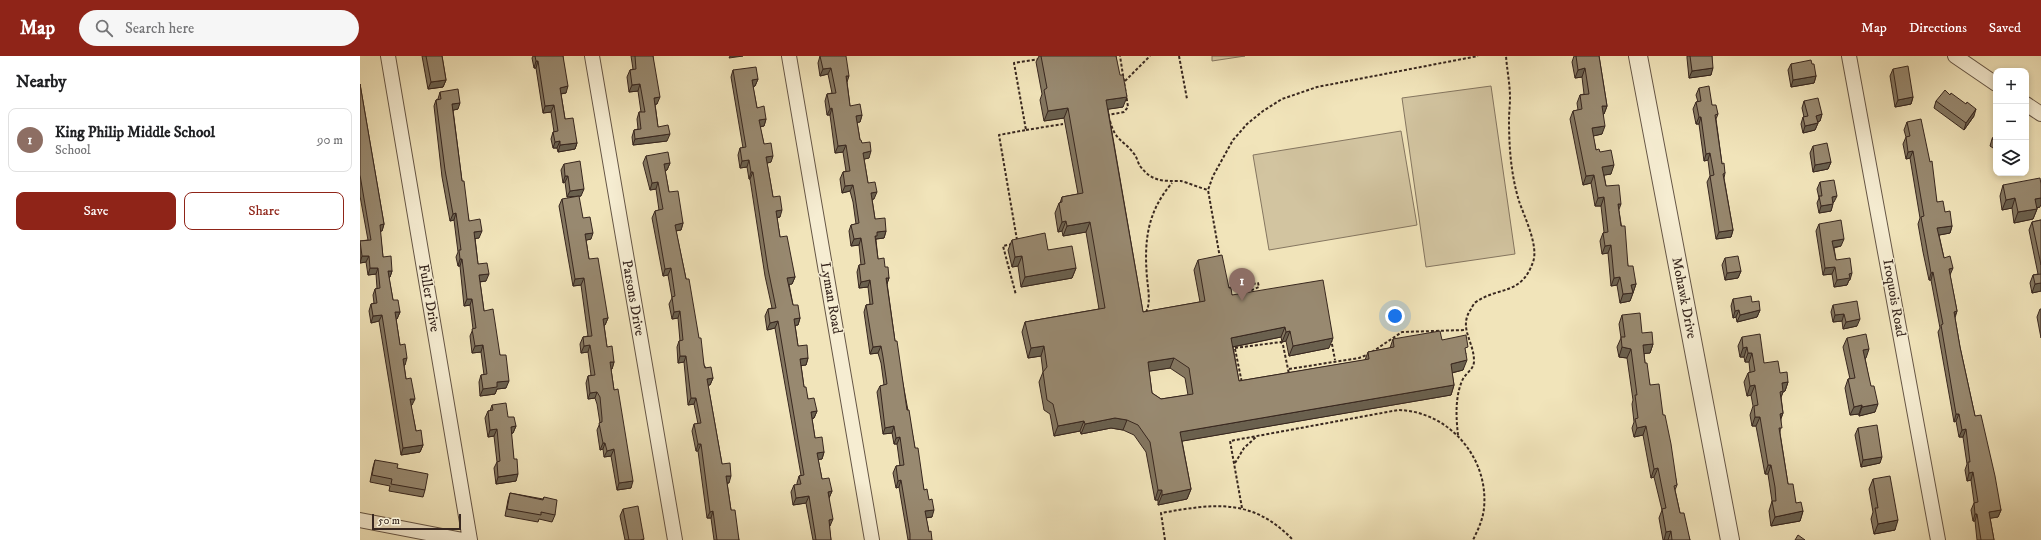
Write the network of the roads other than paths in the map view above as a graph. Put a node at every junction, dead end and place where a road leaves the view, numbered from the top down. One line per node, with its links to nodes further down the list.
1 (388, 56): 12 (street, Fuller Drive)
2 (592, 56): 13 (street, Parsons Drive)
3 (789, 56): 14 (street, Lyman Road)
4 (1638, 56): 15 (street, Mohawk Drive)
5 (1849, 56): 16 (street, Iroquois Road)
6 (1954, 56): 7 (street)
7 (1993, 82)
8 (2029, 106): 9 (street)
9 (2041, 114)
10 (360, 520): 11 (street)
11 (463, 540)
12 (470, 540)
13 (675, 540)
14 (872, 540)
15 (1730, 540)
16 (1938, 540)

